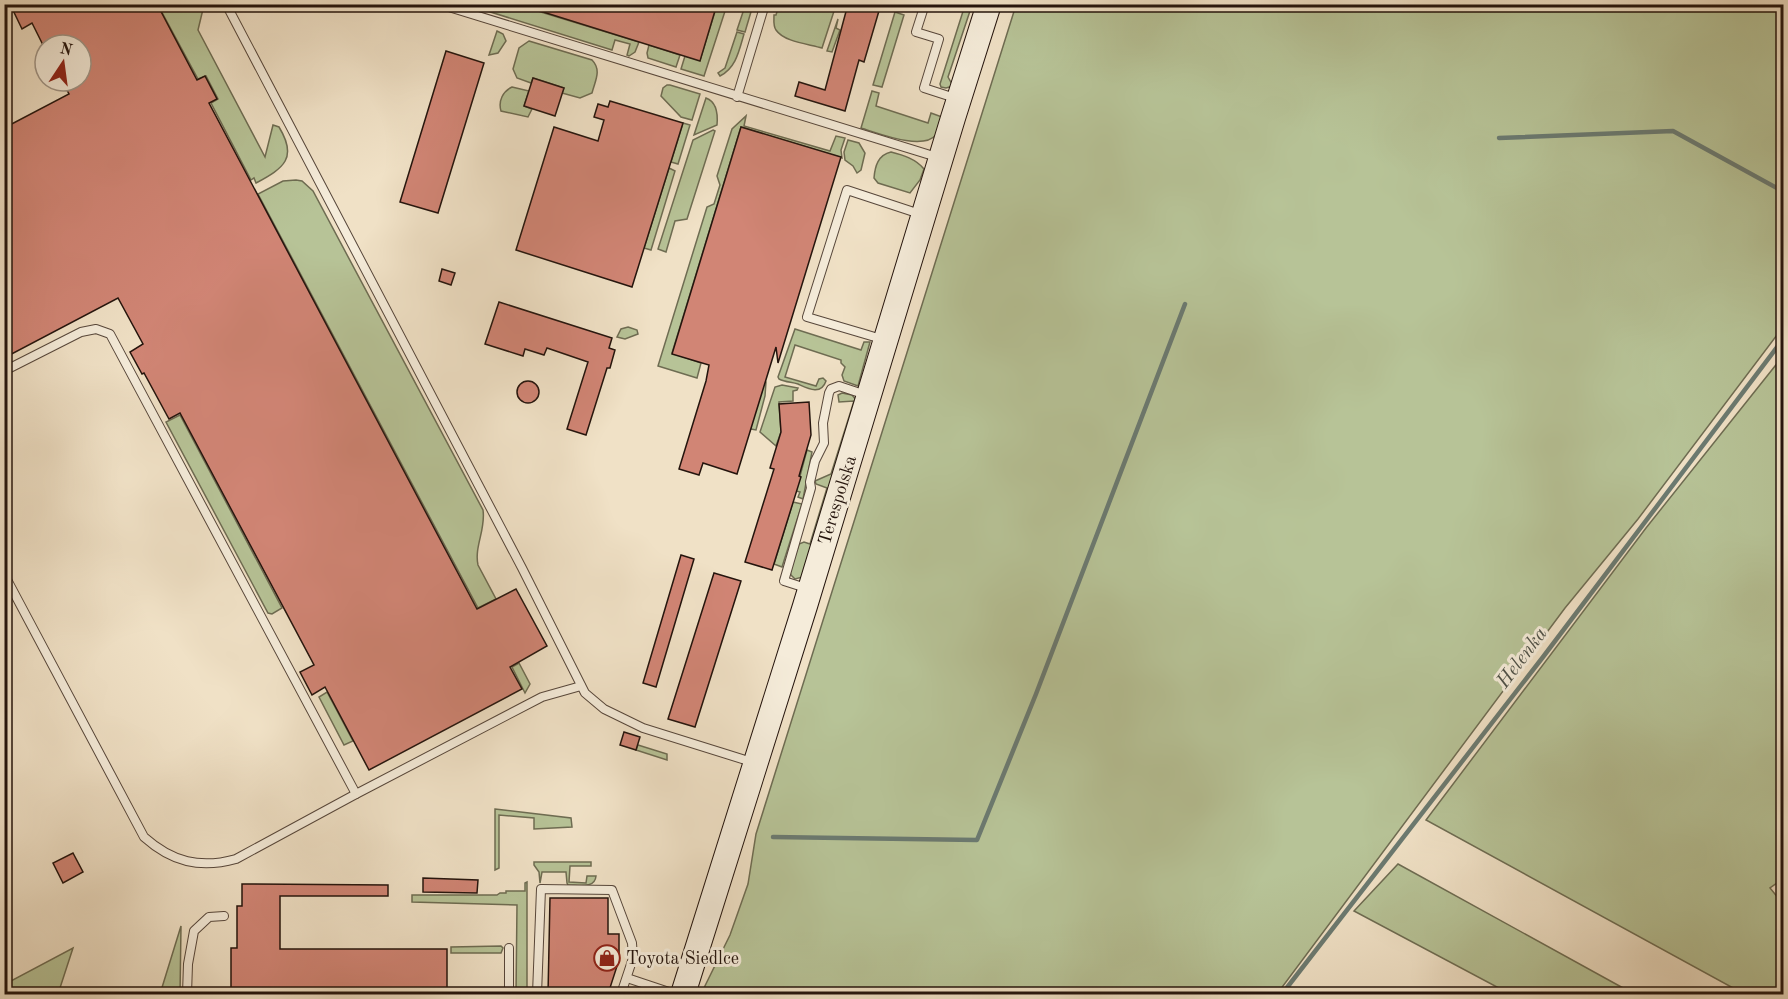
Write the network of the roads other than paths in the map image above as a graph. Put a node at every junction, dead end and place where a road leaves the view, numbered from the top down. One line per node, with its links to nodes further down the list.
1 (226, 4): 15 (lane)
2 (439, 4): 6 (lane)
3 (765, 4): 6 (lane)
4 (925, 4): 7 (lane)
5 (989, 4): 7 (street, Terespolska)
6 (737, 97): 8 (lane)
7 (959, 99): 8 (street, Terespolska)
8 (940, 159): 9 (street, Terespolska)
9 (923, 215): 10 (street, Terespolska); 10 (lane)
10 (886, 340): 12 (street, Terespolska)
11 (4, 371): 17 (lane)
12 (869, 397): 14 (street, Terespolska); 14 (lane)
13 (4, 574): 17 (lane)
14 (810, 589): 16 (street, Terespolska)
15 (581, 686): 16 (lane); 17 (lane)
16 (755, 763): 26 (street, Terespolska)
17 (356, 794)
18 (224, 916): 21 (lane)
19 (509, 948): 22 (lane)
20 (627, 978): 23 (lane); 24 (lane); 25 (lane)
21 (187, 994)
22 (509, 994)
23 (537, 994)
24 (621, 994)
25 (675, 994)
26 (682, 994)

